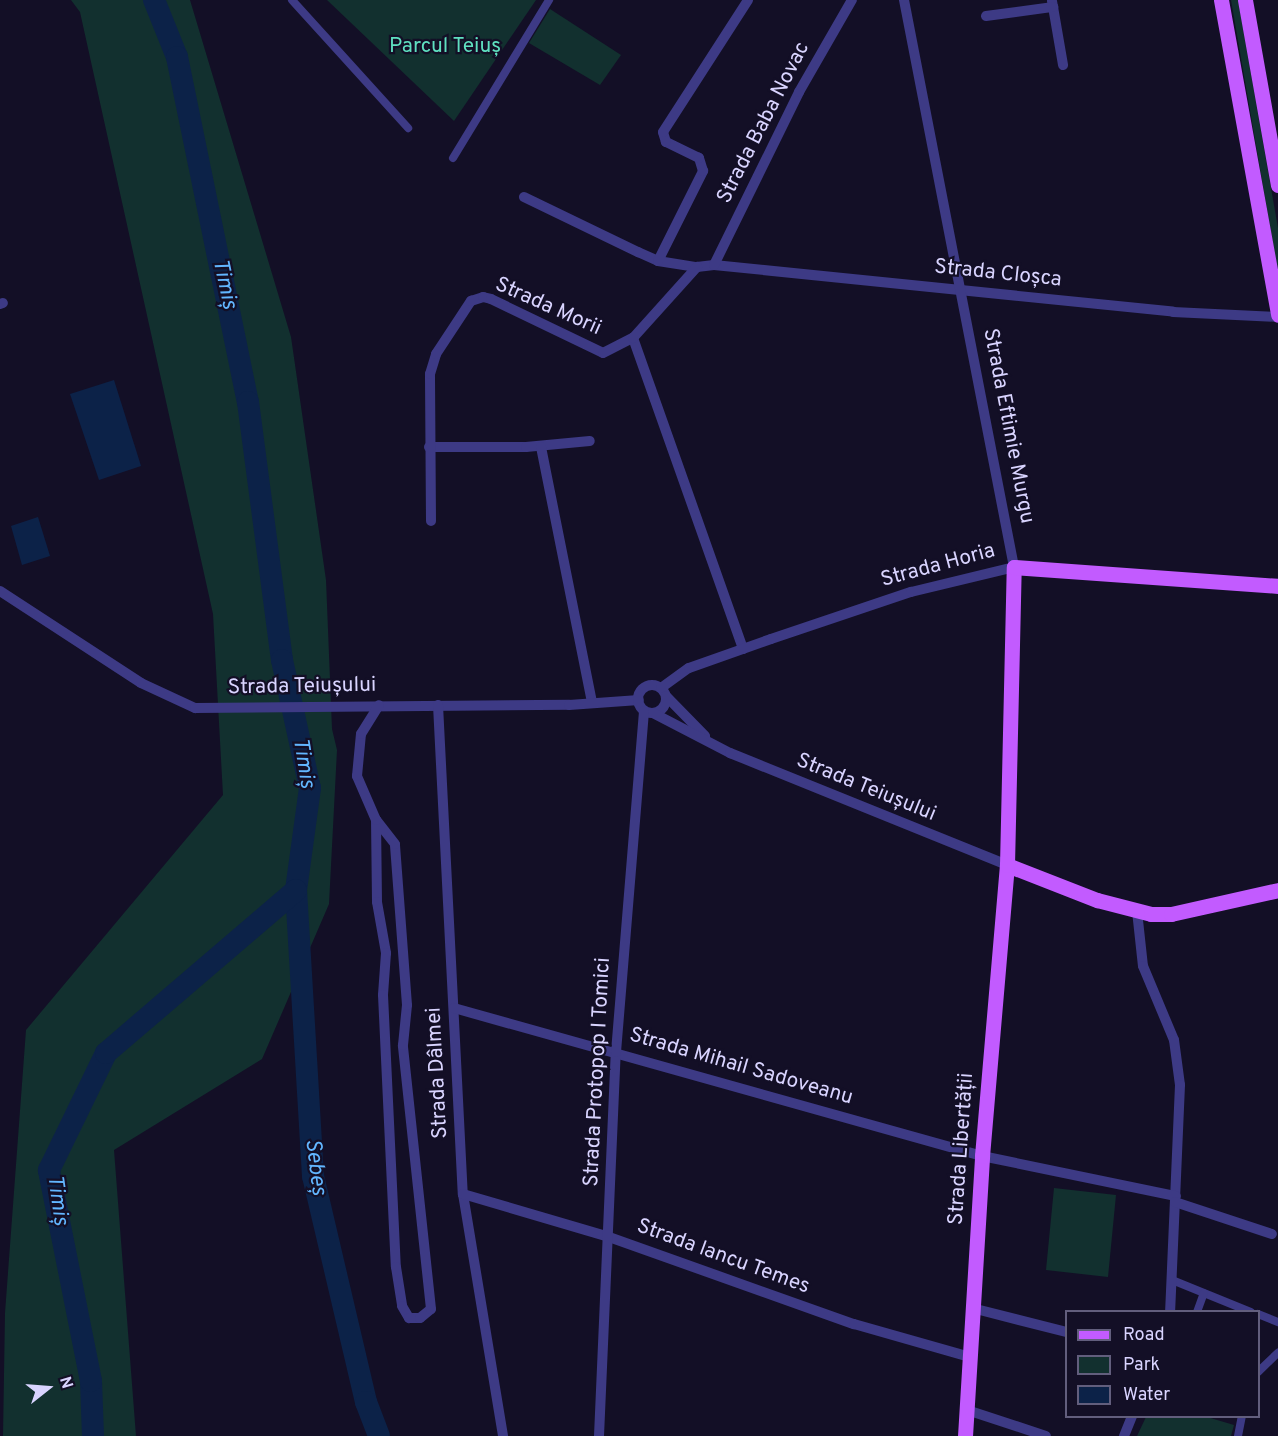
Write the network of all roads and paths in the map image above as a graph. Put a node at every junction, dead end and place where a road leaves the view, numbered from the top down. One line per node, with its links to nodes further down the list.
1 (292, 0): 11 (street)
2 (549, 0): 12 (street)
3 (748, 0): 15 (street)
4 (852, 0): 16 (street, Strada Baba Novac)
5 (904, 0): 18 (street, Strada Eftimie Murgu)
6 (1221, 0): 19 (main road)
7 (1245, 0): 13 (main road)
8 (1052, 3): 9 (street); 10 (street)
9 (986, 16)
10 (1063, 65)
11 (408, 128)
12 (453, 158)
13 (1278, 185)
14 (524, 197): 15 (street)
15 (658, 261): 17 (street)
16 (714, 265): 17 (street); 18 (street, Strada Cloșca)
17 (697, 267): 20 (street, Strada Morii)
18 (959, 289): 19 (street, Strada Cloșca); 25 (street, Strada Eftimie Murgu)
19 (1278, 316)
20 (633, 338): 22 (street, Strada Morii); 28 (street)
21 (590, 441): 23 (street)
22 (429, 447): 23 (street); 24 (street, Strada Morii)
23 (541, 447): 31 (street)
24 (431, 521)
25 (1014, 567): 26 (main road, Strada Horia); 28 (street, Strada Horia); 37 (main road, Strada Eftimie Murgu)
26 (1278, 586)
27 (0, 591): 32 (street, Strada Teiușului)
28 (743, 649): 29 (street, Strada Horia)
29 (663, 692): 30 (street); 34 (street); 35 (street, Strada Teiușului)
30 (639, 700): 31 (street, Strada Teiușului); 34 (street)
31 (592, 704): 33 (street, Strada Teiușului)
32 (379, 705): 33 (street, Strada Teiușului); 36 (street)
33 (438, 705): 40 (street, Strada Dâlmei)
34 (649, 712): 35 (street, Strada Teiușului); 41 (street, Strada Protopop I Tomici)
35 (711, 743): 37 (street, Strada Teiușului)
36 (376, 820): 36 (street)
37 (1007, 865): 39 (main road); 42 (main road, Strada Libertății)
38 (1278, 890): 39 (main road)
39 (1137, 911): 44 (street)
40 (454, 1008): 41 (street, Strada Mihail Sadoveanu); 43 (street, Strada Dâlmei)
41 (616, 1052): 42 (street, Strada Mihail Sadoveanu); 46 (street, Strada Protopop I Tomici)
42 (982, 1156): 44 (street, Strada Mihail Sadoveanu); 49 (main road, Strada Libertății)
43 (463, 1194): 46 (street, Strada Iancu Temes); 62 (street, Strada Dâlmei)
44 (1176, 1199): 45 (street, Strada Mihail Sadoveanu); 47 (street)
45 (1275, 1235)
46 (609, 1236): 57 (street, Strada Iancu Temes); 63 (street, Strada Protopop I Tomici)
47 (1172, 1280): 48 (street); 50 (street)
48 (1204, 1293): 51 (street); 52 (street)
49 (972, 1308): 55 (street); 57 (main road, Strada Libertății)
50 (1170, 1310)
51 (1197, 1310)
52 (1248, 1310)
53 (1260, 1315): 54 (street)
54 (1278, 1322)
55 (1065, 1332)
56 (1278, 1353): 58 (street)
57 (970, 1357): 59 (main road, Strada Libertății)
58 (1260, 1370)
59 (967, 1410): 64 (main road, Strada Libertății); 65 (street)
60 (1131, 1418): 66 (street)
61 (1242, 1418): 67 (street)
62 (502, 1436)
63 (599, 1436)
64 (966, 1436)
65 (1046, 1436)
66 (1124, 1436)
67 (1238, 1436)

